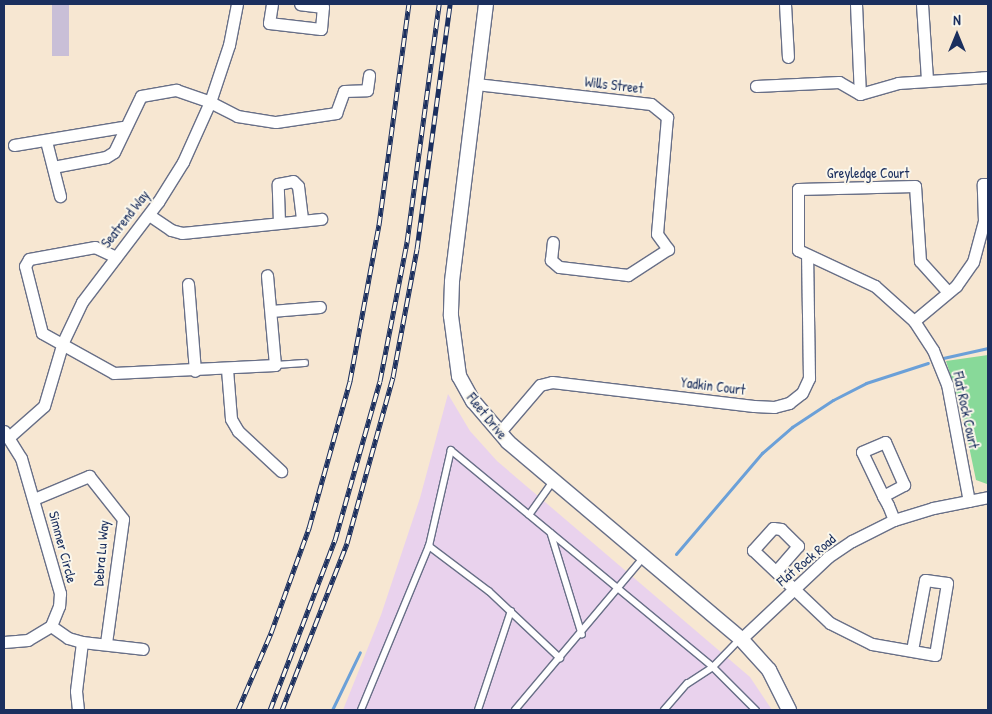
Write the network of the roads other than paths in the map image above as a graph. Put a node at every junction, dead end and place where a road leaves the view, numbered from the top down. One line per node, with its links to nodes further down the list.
1 (237, 4): 15 (street, Seatrend Way)
2 (272, 4): 3 (street)
3 (300, 4)
4 (486, 4): 12 (street, Fleet Drive)
5 (785, 4): 8 (street)
6 (856, 4): 14 (street)
7 (922, 4): 11 (street)
8 (788, 57)
9 (368, 76): 15 (street)
10 (988, 78): 11 (street)
11 (926, 80): 14 (street)
12 (476, 84): 26 (street, Wills Street); 40 (street, Fleet Drive)
13 (756, 86): 14 (street)
14 (860, 94)
15 (210, 102): 16 (street); 22 (street, Seatrend Way)
16 (124, 127): 17 (street); 19 (street)
17 (46, 141): 18 (street); 19 (street)
18 (14, 145)
19 (53, 167): 21 (street)
20 (988, 184): 31 (street)
21 (60, 196)
22 (149, 215): 25 (street); 28 (street, Seatrend Way)
23 (322, 219): 24 (street)
24 (302, 220): 25 (street); 25 (street)
25 (279, 222)
26 (553, 242)
27 (802, 253): 31 (street, Greyledge Court); 34 (street, Flat Rock Court); 40 (street, Yadkin Court)
28 (116, 256): 35 (street, Seatrend Way); 35 (street)
29 (266, 275): 33 (street)
30 (188, 284): 39 (street)
31 (948, 292): 34 (street)
32 (320, 307): 33 (street)
33 (271, 311): 37 (street)
34 (914, 321): 47 (street, Flat Rock Court)
35 (63, 342): 39 (street); 41 (street, Seatrend Way)
36 (305, 363): 37 (lane)
37 (275, 365): 38 (street)
38 (227, 369): 39 (street); 42 (street)
39 (195, 371)
40 (499, 432): 43 (street, Fleet Drive)
41 (7, 433): 46 (street, Simmer Circle)
42 (281, 471)
43 (554, 480): 48 (lane); 52 (street, Fleet Drive)
44 (883, 496): 44 (street); 49 (street)
45 (988, 497): 47 (street, Flat Rock Road)
46 (34, 499): 57 (street, Simmer Circle); 62 (street, Debra Lu Way)
47 (969, 501): 49 (street, Flat Rock Road)
48 (529, 515): 50 (lane); 51 (lane)
49 (894, 520): 54 (street, Flat Rock Road)
50 (551, 533): 55 (lane); 58 (lane)
51 (429, 546): 56 (lane); 68 (lane)
52 (644, 556): 55 (lane); 59 (street, Fleet Drive)
53 (777, 570): 54 (street)
54 (794, 588): 59 (street, Flat Rock Road); 64 (street)
55 (619, 589): 58 (lane); 66 (lane)
56 (511, 611): 65 (lane); 69 (lane)
57 (50, 626): 60 (street); 61 (street)
58 (582, 634): 65 (lane)
59 (741, 639): 66 (lane); 73 (street, Fleet Drive)
60 (4, 642)
61 (82, 642): 62 (street); 67 (street)
62 (106, 643): 63 (street)
63 (144, 649)
64 (912, 650): 64 (street)
65 (560, 658): 70 (lane)
66 (713, 667): 71 (lane); 72 (lane)
67 (78, 710)
68 (362, 710)
69 (478, 710)
70 (515, 710)
71 (664, 710)
72 (756, 710)
73 (788, 710)

